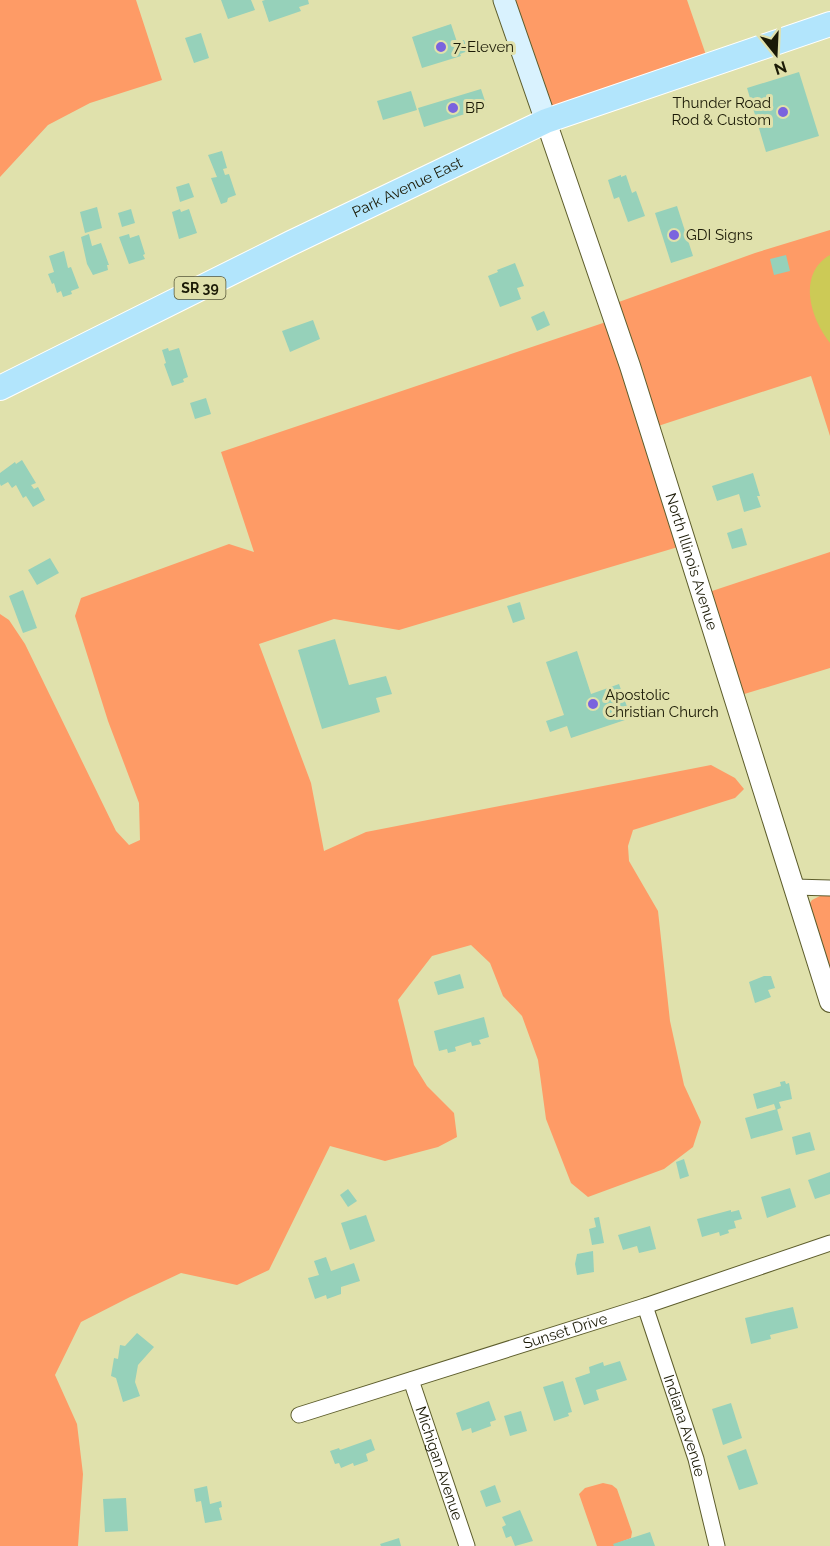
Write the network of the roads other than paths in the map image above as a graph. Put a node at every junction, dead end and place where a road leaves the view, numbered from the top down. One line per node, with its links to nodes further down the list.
1 (504, 0): 3 (main road)
2 (830, 24): 3 (main road, Park Avenue East / SR 39)
3 (546, 121): 4 (main road, Park Avenue East / SR 39); 5 (street, North Illinois Avenue)
4 (0, 388)
5 (794, 887): 6 (street); 7 (street, North Illinois Avenue)
6 (830, 888)
7 (830, 1002)
8 (830, 1243): 9 (street, Sunset Drive)
9 (645, 1306): 10 (street, Sunset Drive); 13 (street, Indiana Avenue)
10 (411, 1380): 11 (street, Sunset Drive); 12 (street, Michigan Avenue)
11 (299, 1415)
12 (467, 1546)
13 (717, 1546)

